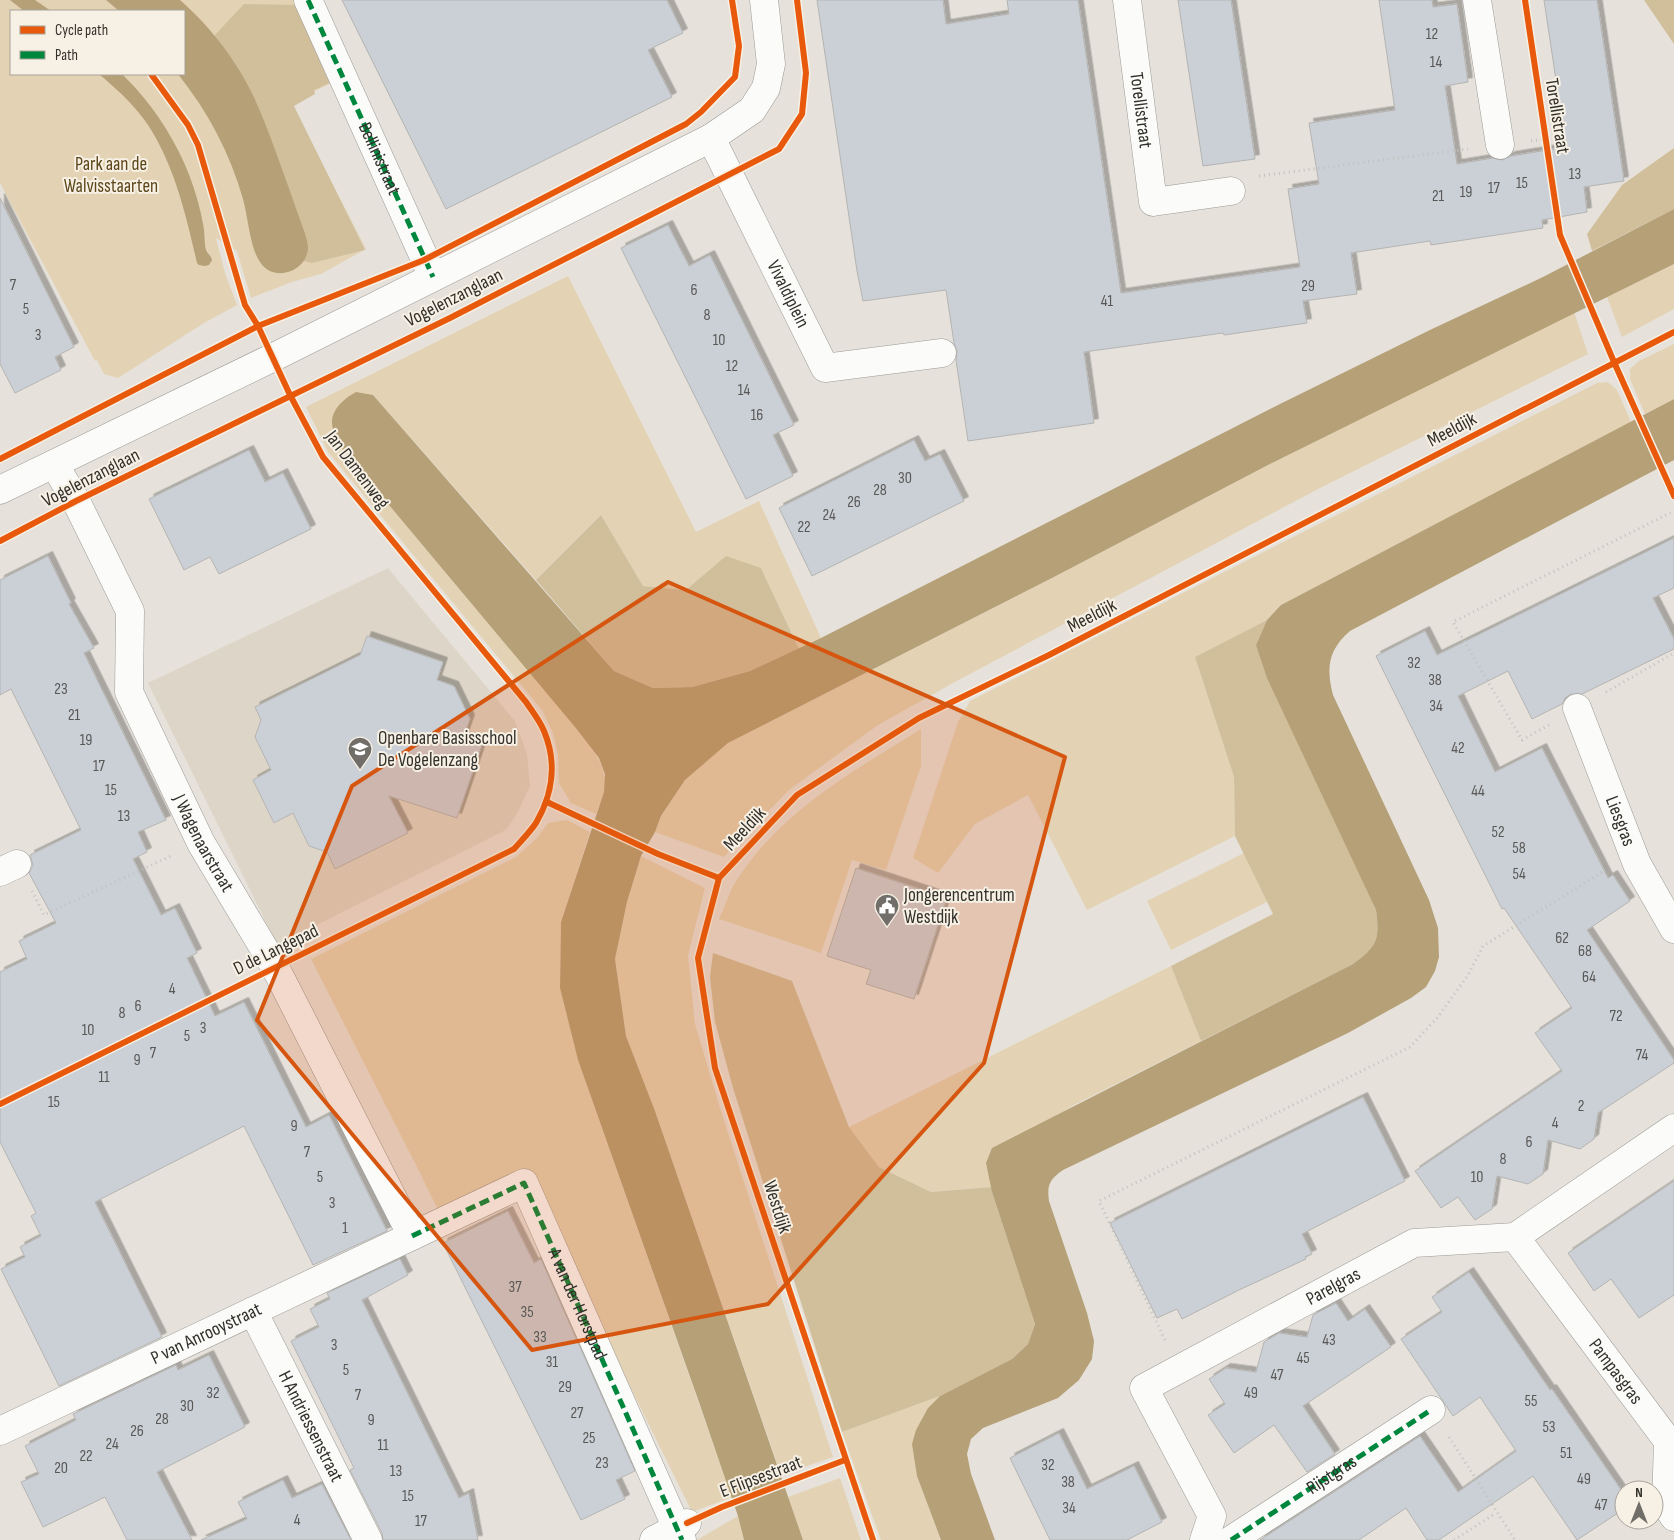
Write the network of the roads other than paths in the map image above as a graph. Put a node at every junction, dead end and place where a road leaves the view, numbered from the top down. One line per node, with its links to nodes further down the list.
1 (308, 0): 8 (street, Bellinistraat)
2 (764, 0): 5 (street, Vogelenzanglaan)
3 (1127, 0): 7 (street, Torellistraat)
4 (1477, 0): 6 (street)
5 (711, 138): 8 (street, Vogelenzanglaan); 9 (street, Vivaldiplein)
6 (1500, 145)
7 (1231, 191)
8 (433, 277): 10 (street, Vogelenzanglaan)
9 (942, 353)
10 (54, 464): 11 (street, Vogelenzanglaan); 15 (street, J Wagenaarstraat)
11 (0, 490)
12 (1577, 708): 13 (street, Liesgras)
13 (1674, 929)
14 (1674, 1128): 16 (street)
15 (412, 1236): 17 (street, P van Anrooystraat); 21 (street, A van der Horstpad)
16 (1515, 1237): 20 (street, Pampasgras); 23 (street, Parelgras)
17 (253, 1311): 19 (street, P van Anrooystraat); 22 (street, H Andriessenstraat)
18 (1431, 1410): 24 (street, Rijstgras)
19 (1, 1429)
20 (1674, 1517)
21 (675, 1533)
22 (368, 1540)
23 (1204, 1540)
24 (1231, 1540)

